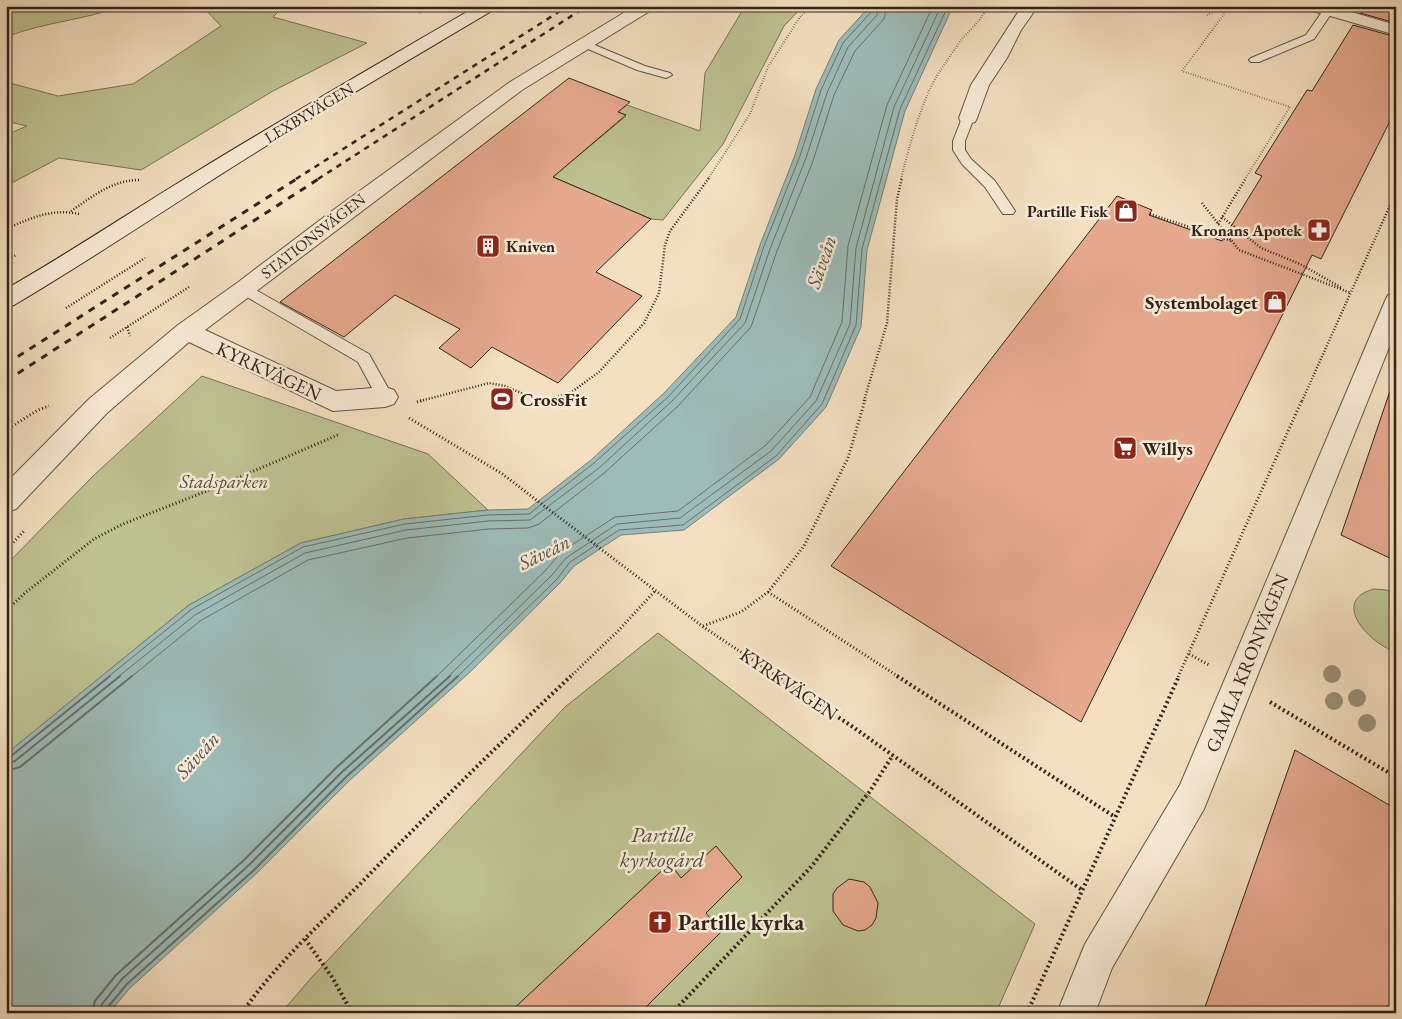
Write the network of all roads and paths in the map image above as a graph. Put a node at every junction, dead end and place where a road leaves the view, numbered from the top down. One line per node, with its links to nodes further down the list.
1 (489, 6): 26 (street, LEXBYVÄGEN)
2 (648, 6): 14 (street, STATIONSVÄGEN)
3 (731, 6): 10 (path)
4 (811, 6): 41 (path)
5 (988, 6): 48 (path)
6 (1030, 6): 17 (street)
7 (1224, 6): 12 (path)
8 (1230, 6): 25 (path)
9 (1312, 6): 11 (street)
10 (719, 10)
11 (1328, 11): 13 (street); 15 (lane)
12 (1208, 15)
13 (1396, 30)
14 (584, 44): 16 (lane); 33 (street, STATIONSVÄGEN)
15 (1255, 60)
16 (666, 75)
17 (968, 118): 22 (lane)
18 (141, 181): 21 (path)
19 (1396, 192): 34 (path)
20 (1202, 203): 27 (path)
21 (71, 211): 23 (path); 28 (path)
22 (1008, 211)
23 (79, 214)
24 (1150, 214): 29 (path)
25 (1222, 217): 27 (path); 34 (path)
26 (130, 221): 31 (street, LEXBYVÄGEN); 35 (street, LEXBYVÄGEN)
27 (1218, 224): 29 (path)
28 (6, 229)
29 (1232, 242): 34 (path)
30 (145, 258): 37 (path)
31 (6, 286)
32 (189, 287): 39 (path)
33 (245, 289): 38 (street, STATIONSVÄGEN); 40 (lane)
34 (1351, 293): 54 (path)
35 (6, 299)
36 (1396, 301): 61 (street, GAMLA KRONVÄGEN)
37 (66, 308)
38 (186, 331): 40 (street, KYRKVÄGEN); 46 (street, STATIONSVÄGEN)
39 (110, 338)
40 (385, 397)
41 (412, 403)
42 (52, 405): 43 (path)
43 (6, 430)
44 (342, 433): 49 (path)
45 (501, 473): 47 (path, KYRKVÄGEN)
46 (6, 501)
47 (656, 591): 50 (path, KYRKVÄGEN); 56 (path)
48 (768, 592): 50 (path); 54 (path)
49 (6, 611)
50 (702, 626): 52 (path, KYRKVÄGEN)
51 (1272, 703): 53 (path)
52 (893, 755): 55 (path, KYRKVÄGEN); 59 (path)
53 (1396, 778)
54 (1115, 817): 55 (path)
55 (1082, 890): 60 (path)
56 (304, 938): 57 (path); 58 (path)
57 (242, 1013)
58 (352, 1013)
59 (672, 1013)
60 (1027, 1013)
61 (1076, 1013)

